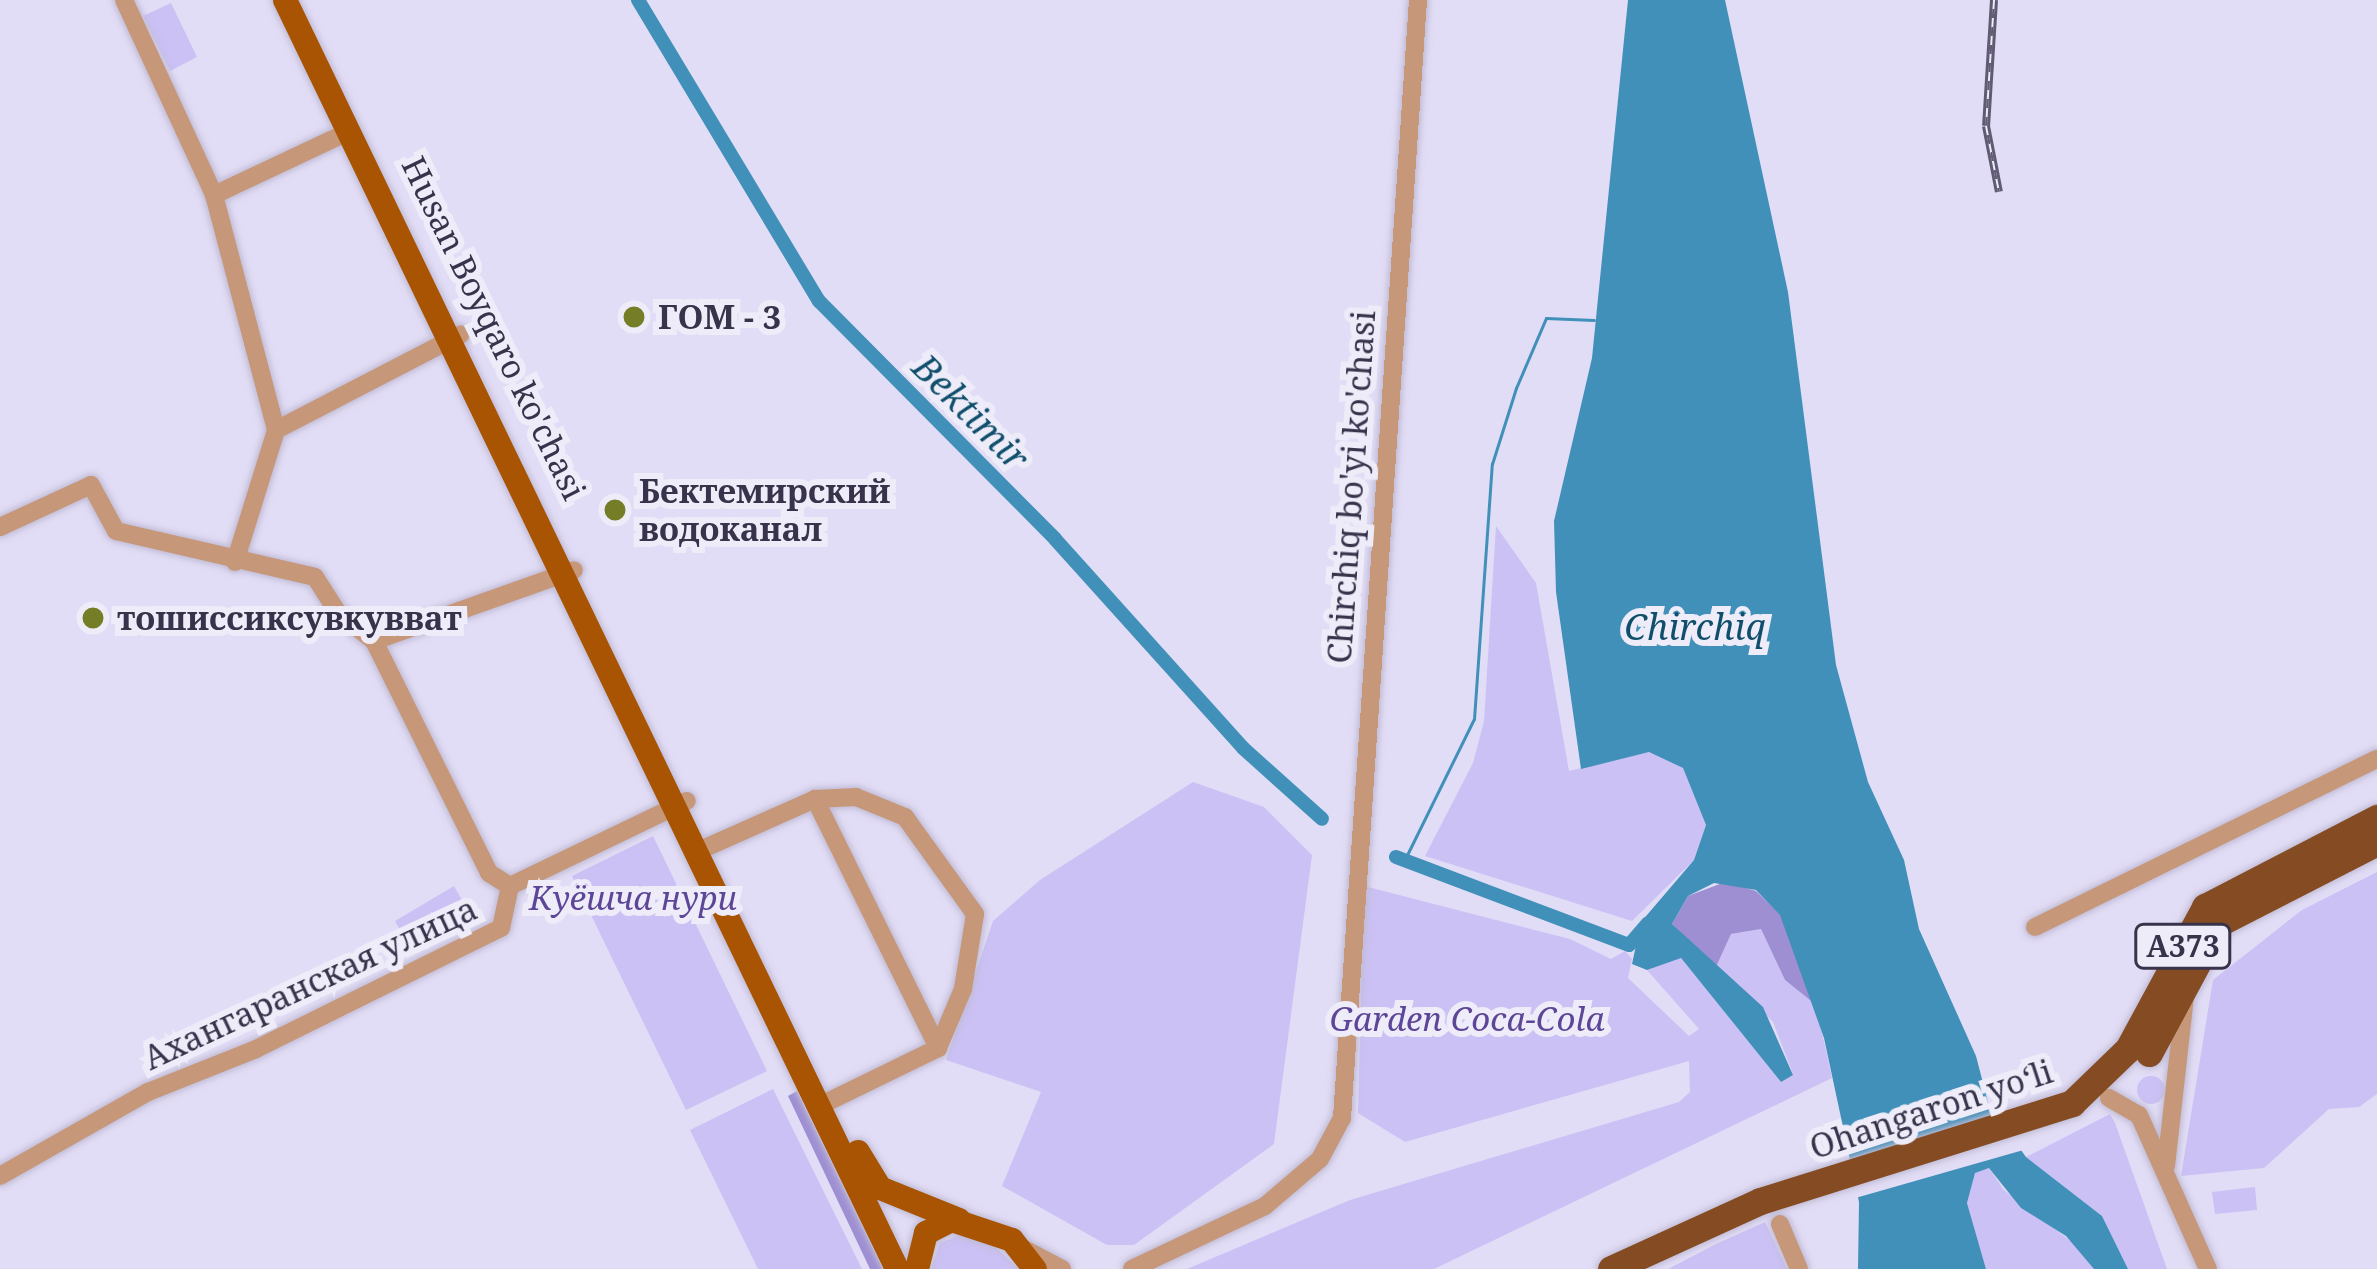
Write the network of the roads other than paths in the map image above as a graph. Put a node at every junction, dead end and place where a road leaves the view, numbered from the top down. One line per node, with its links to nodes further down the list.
1 (124, 0): 6 (street)
2 (285, 0): 5 (main road, Husan Boyqaro ko'chasi)
3 (299, 0): 7 (main road, Husan Boyqaro ko'chasi)
4 (1418, 0): 21 (street, Chirchiq bo'yi ko'chasi)
5 (348, 132): 6 (street); 7 (main road, Husan Boyqaro ko'chasi)
6 (214, 195): 8 (street)
7 (455, 337): 8 (street); 11 (main road, Husan Boyqaro ko'chasi)
8 (276, 430): 10 (street)
9 (0, 526): 10 (street)
10 (235, 562): 12 (street)
11 (568, 573): 12 (street); 15 (main road, Husan Boyqaro ko'chasi)
12 (374, 641): 19 (street)
13 (2377, 759): 20 (street)
14 (815, 799): 18 (street); 23 (street); 23 (street)
15 (681, 804): 18 (main road, Husan Boyqaro ko'chasi); 19 (street, Ахангаранская улица)
16 (2377, 818): 26 (highway, Ohangaron yoʻli / A373)
17 (2377, 842): 22 (highway, Ohangaron yoʻli / A373)
18 (703, 849): 25 (main road, Husan Boyqaro ko'chasi)
19 (510, 886): 28 (street, Ахангаранская улица)
20 (2035, 927)
21 (1351, 978): 36 (street, Chirchiq bo'yi ko'chasi); 37 (street, Chirchiq bo'yi ko'chasi)
22 (2186, 991): 24 (highway, Ohangaron yoʻli / A373); 27 (street)
23 (938, 1048): 25 (street)
24 (2109, 1098): 26 (highway, Ohangaron yoʻli / A373); 27 (street)
25 (826, 1102): 30 (main road, Husan Boyqaro ko'chasi); 33 (main road, Husan Boyqaro ko'chasi)
26 (2034, 1129): 29 (highway, Ohangaron yoʻli / A373)
27 (2165, 1171): 41 (street)
28 (0, 1176)
29 (1839, 1185): 38 (highway, Ohangaron yoʻli / A373); 39 (highway, Ohangaron yoʻli / A373)
30 (959, 1220): 32 (main road, Husan Boyqaro ko'chasi); 34 (main road)
31 (1780, 1224): 40 (street)
32 (1028, 1258): 35 (street)
33 (897, 1263)
34 (917, 1269)
35 (1062, 1269)
36 (1132, 1269)
37 (1159, 1269)
38 (1611, 1269)
39 (1651, 1269)
40 (1799, 1269)
41 (2208, 1269)

